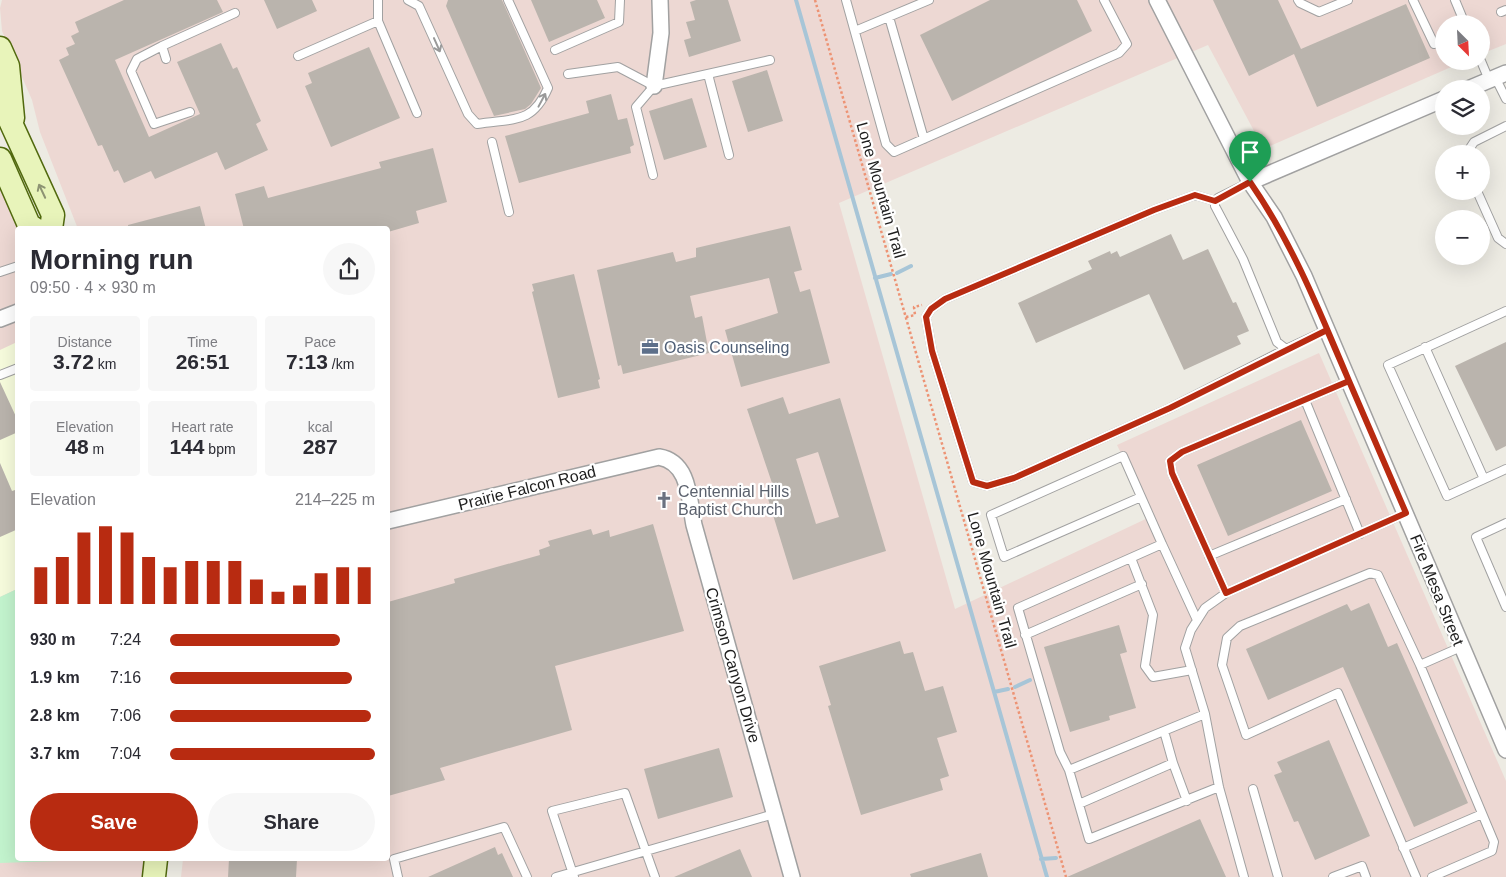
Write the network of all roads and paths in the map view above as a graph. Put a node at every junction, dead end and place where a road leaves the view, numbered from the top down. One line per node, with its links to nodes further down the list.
1 (378, 0): 18 (lane)
2 (508, 0): 14 (lane, one-way to 2)
3 (620, 0): 23 (lane)
4 (660, 0): 30 (street)
5 (815, 0): 104 (path, Lone Mountain Trail)
6 (846, 0): 19 (lane)
7 (929, 0): 17 (lane)
8 (1104, 0): 38 (lane)
9 (1157, 0): 44 (street, Fire Mesa Street)
10 (1298, 0): 11 (lane)
11 (1348, 0)
12 (1413, 0): 20 (lane)
13 (1454, 0): 16 (lane)
14 (414, 1)
15 (235, 13): 21 (lane)
16 (1461, 15)
17 (889, 16): 19 (lane); 38 (lane)
18 (378, 21): 24 (lane); 35 (lane)
19 (855, 31): 38 (lane)
20 (1435, 44)
21 (162, 46): 25 (lane); 34 (lane)
22 (0, 48): 37 (main road)
23 (555, 50)
24 (298, 56)
25 (166, 59)
26 (770, 60): 28 (lane)
27 (568, 74): 30 (lane)
28 (708, 74): 30 (lane); 41 (lane)
29 (1497, 76): 32 (lane)
30 (654, 86): 43 (lane)
31 (0, 99): 37 (main road)
32 (1506, 99)
33 (1435, 103): 44 (street)
34 (190, 112)
35 (417, 113)
36 (1506, 126): 40 (lane)
37 (15, 132): 49 (main road, one-way to 37)
38 (924, 139)
39 (492, 142): 47 (lane)
40 (1472, 145)
41 (729, 155)
42 (0, 159): 48 (main road)
43 (653, 175)
44 (1250, 182): 46 (lane); 56 (street, Fire Mesa Street)
45 (1480, 200): 50 (lane)
46 (1215, 201): 58 (lane); 58 (lane)
47 (509, 212)
48 (30, 226)
49 (51, 226)
50 (1506, 244)
51 (15, 267): 52 (lane)
52 (0, 272)
53 (1506, 312): 57 (lane)
54 (15, 313): 55 (street)
55 (0, 319)
56 (1327, 330): 58 (lane); 61 (street, Fire Mesa Street)
57 (1425, 348): 65 (lane); 65 (lane)
58 (1286, 349)
59 (15, 369): 60 (lane)
60 (0, 375)
61 (1349, 381): 62 (lane); 68 (street, Fire Mesa Street)
62 (1305, 400): 67 (lane); 73 (lane)
63 (668, 458): 69 (street, Prairie Falcon Road); 92 (street, Crimson Canyon Drive)
64 (1506, 469): 65 (lane)
65 (1484, 479)
66 (1141, 497): 66 (lane); 72 (lane)
67 (1346, 499): 71 (lane); 73 (lane)
68 (1406, 513): 71 (lane); 80 (street, Fire Mesa Street)
69 (390, 520)
70 (1506, 524): 77 (lane)
71 (1360, 534): 76 (lane)
72 (1162, 544): 74 (lane); 78 (lane)
73 (1210, 556): 76 (lane)
74 (1131, 558): 75 (lane); 79 (lane)
75 (1142, 584): 79 (lane); 82 (lane)
76 (1226, 593): 78 (lane)
77 (1506, 607)
78 (1197, 620): 82 (lane)
79 (1026, 635): 87 (lane)
80 (1461, 647): 81 (lane); 85 (street, Fire Mesa Street)
81 (1420, 665): 93 (lane); 94 (lane)
82 (1192, 670): 83 (lane)
83 (1204, 714): 84 (lane); 88 (lane)
84 (1164, 731): 86 (lane); 87 (lane)
85 (1506, 750)
86 (1173, 763): 90 (lane); 91 (lane)
87 (1069, 770): 91 (lane)
88 (1219, 787): 90 (lane); 105 (lane)
89 (1252, 789): 106 (lane)
90 (1187, 801): 91 (lane)
91 (1079, 804)
92 (774, 814): 95 (lane); 103 (street, Crimson Canyon Drive)
93 (1482, 814): 94 (lane); 110 (lane)
94 (1403, 848): 109 (lane)
95 (645, 852): 97 (lane); 97 (lane); 102 (lane)
96 (156, 861): 98 (main road)
97 (573, 875): 101 (lane)
98 (154, 877)
99 (398, 877): 100 (lane)
100 (527, 877)
101 (556, 877)
102 (656, 877)
103 (792, 877)
104 (1066, 877)
105 (1244, 877)
106 (1278, 877)
107 (1333, 877): 108 (lane)
108 (1366, 877)
109 (1416, 877)
110 (1432, 877)

